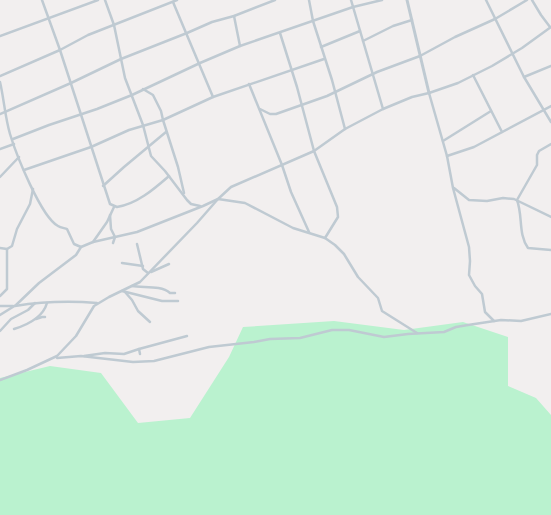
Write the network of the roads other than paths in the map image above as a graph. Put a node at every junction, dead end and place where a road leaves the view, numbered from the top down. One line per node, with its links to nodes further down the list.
1 (42, 0): 16 (street)
2 (98, 0): 16 (street)
3 (105, 0): 20 (street)
4 (177, 0): 13 (street)
5 (275, 0): 15 (street)
6 (309, 0): 19 (street)
7 (352, 0): 14 (street)
8 (382, 0): 14 (street)
9 (407, 0): 18 (street)
10 (486, 0): 17 (street)
11 (527, 0): 17 (street)
12 (532, 0): 21 (street)
13 (173, 2): 20 (street); 24 (street)
14 (353, 7): 19 (street); 22 (street)
15 (234, 16): 24 (street); 27 (street)
16 (49, 18): 25 (street); 29 (street)
17 (495, 19): 30 (street); 31 (street)
18 (412, 20): 26 (street); 31 (street)
19 (313, 21): 23 (street); 28 (street)
20 (114, 25): 29 (street); 32 (street)
21 (551, 27): 30 (street)
22 (360, 31): 26 (street); 28 (street)
23 (280, 33): 27 (street); 36 (street)
24 (187, 34): 32 (street); 34 (street)
25 (0, 36)
26 (363, 41): 37 (street)
27 (240, 46): 34 (street)
28 (321, 46): 33 (street)
29 (60, 50): 39 (street); 42 (street)
30 (512, 54): 38 (street); 40 (street)
31 (420, 56): 37 (street); 46 (street)
32 (121, 59): 42 (street); 47 (street)
33 (324, 59): 36 (street); 45 (street)
34 (200, 63): 44 (street); 48 (street)
35 (551, 66): 40 (street)
36 (292, 71): 43 (street); 49 (street)
37 (372, 74): 45 (street); 51 (street)
38 (473, 75): 46 (street); 55 (street)
39 (0, 76)
40 (524, 77): 54 (street)
41 (0, 83): 52 (street)
42 (71, 83): 52 (street); 57 (street)
43 (249, 84): 48 (street); 53 (street)
44 (144, 89): 47 (street); 58 (street)
45 (335, 92): 49 (street); 61 (street)
46 (429, 93): 51 (street); 65 (street)
47 (132, 95): 57 (street); 60 (street)
48 (214, 97): 58 (street)
49 (303, 106): 53 (street); 71 (street)
50 (551, 106): 54 (street)
51 (383, 109): 61 (street)
52 (6, 110): 56 (street); 64 (street)
53 (260, 110): 74 (street)
54 (543, 110): 59 (street); 63 (street)
55 (491, 111): 63 (street); 65 (street)
56 (0, 114)
57 (80, 115): 64 (street); 69 (street)
58 (163, 120): 60 (street); 62 (street)
59 (551, 122)
60 (143, 125): 68 (street); 69 (street)
61 (345, 129): 71 (street)
62 (166, 132): 68 (street); 81 (street)
63 (502, 132): 72 (street)
64 (13, 139): 66 (street)
65 (443, 141): 72 (street)
66 (14, 144): 70 (street); 73 (street)
67 (551, 144): 83 (street)
68 (149, 146): 76 (street); 78 (street)
69 (91, 147): 75 (street); 78 (street)
70 (0, 149)
71 (314, 151): 74 (street); 90 (street)
72 (447, 156): 80 (street)
73 (19, 157): 75 (street); 77 (street)
74 (282, 165): 82 (street); 88 (street)
75 (24, 170): 79 (street)
76 (169, 176): 81 (street); 85 (street)
77 (0, 177)
78 (103, 186): 85 (street)
79 (33, 188): 94 (street); 96 (street)
80 (453, 188): 83 (street); 115 (street)
81 (184, 195): 84 (street)
82 (218, 199): 84 (street); 88 (street); 101 (street)
83 (517, 200): 87 (street); 97 (street)
84 (204, 206): 89 (street)
85 (114, 207): 86 (street)
86 (110, 214): 89 (street); 91 (street)
87 (551, 216)
88 (310, 233): 90 (street)
89 (115, 237): 91 (street); 92 (street)
90 (325, 238): 120 (street)
91 (93, 242): 94 (street)
92 (113, 243)
93 (137, 244): 100 (street)
94 (81, 247): 111 (street)
95 (0, 248): 96 (street)
96 (7, 249): 105 (street)
97 (551, 250)
98 (122, 263): 100 (street)
99 (169, 264): 101 (street)
100 (143, 266): 101 (street)
101 (149, 273): 102 (street)
102 (132, 286): 103 (street); 104 (street)
103 (123, 291): 106 (street); 109 (street); 117 (street)
104 (175, 292)
105 (0, 296)
106 (178, 301)
107 (35, 303): 108 (street); 111 (street); 119 (street)
108 (47, 303): 109 (street); 116 (street)
109 (98, 303): 125 (street)
110 (0, 306): 111 (street)
111 (13, 306): 113 (street)
112 (551, 314): 115 (street)
113 (0, 316)
114 (45, 317): 116 (street)
115 (495, 321): 120 (street)
116 (31, 322): 118 (street)
117 (150, 322)
118 (14, 329)
119 (0, 331)
120 (417, 333): 124 (street)
121 (187, 336): 122 (street)
122 (139, 348): 123 (street); 124 (street)
123 (140, 354)
124 (81, 356): 125 (street)
125 (47, 360): 126 (street)
126 (0, 380)

